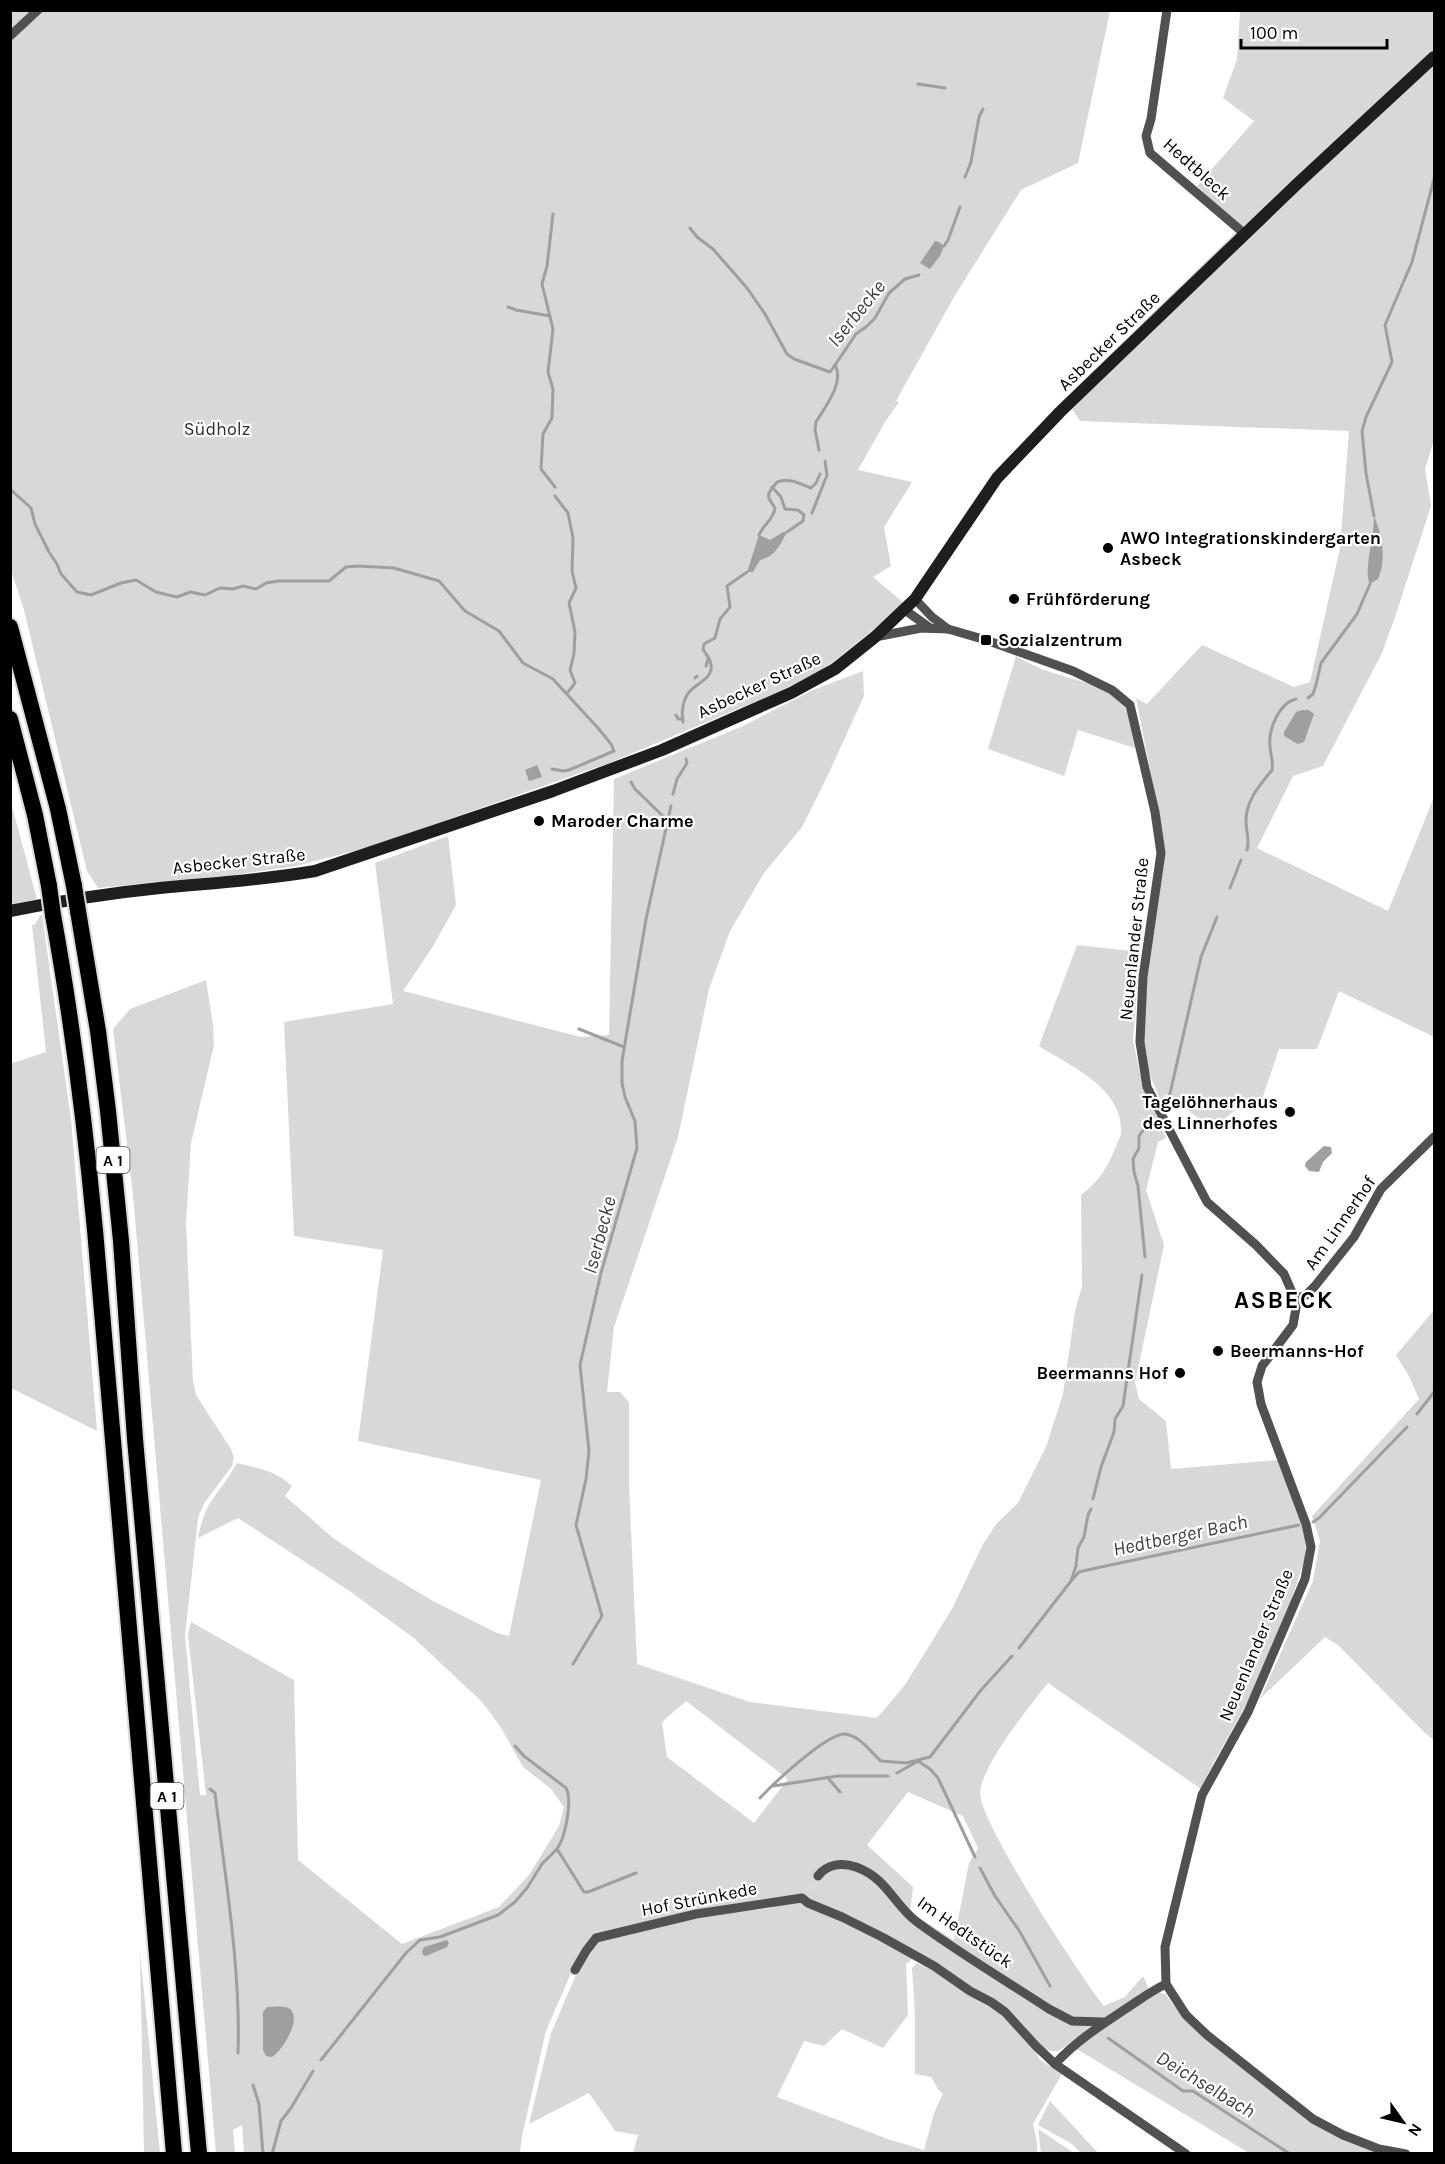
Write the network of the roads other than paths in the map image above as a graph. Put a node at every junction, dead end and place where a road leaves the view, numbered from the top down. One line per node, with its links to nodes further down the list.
1 (38, 10): 3 (street)
2 (1167, 10): 5 (street, Hedtbleck)
3 (10, 36)
4 (1434, 57): 5 (main road, Asbecker Straße)
5 (1246, 235): 6 (main road, Asbecker Straße)
6 (915, 599): 7 (main road, Asbecker Straße); 10 (street, Neuenlander Straße)
7 (905, 610): 9 (street); 11 (main road, Asbecker Straße)
8 (10, 627): 24 (highway, A 1, bridge)
9 (930, 628): 10 (street, Neuenlander Straße); 11 (street, Neuenlander Straße)
10 (948, 629): 17 (street, Neuenlander Straße)
11 (875, 637): 13 (main road, Asbecker Straße)
12 (10, 719): 23 (highway, A 1, bridge)
13 (10, 911)
14 (1434, 1137): 15 (street, Am Linnerhof)
15 (1425, 1149): 16 (street); 17 (street, Am Linnerhof)
16 (1434, 1154)
17 (1295, 1299): 20 (street, Neuenlander Straße)
18 (818, 1876): 21 (street, Im Hedtstück)
19 (575, 1970): 22 (street, Hof Strünkede)
20 (1166, 1984): 21 (street); 26 (street)
21 (1104, 2022): 22 (street)
22 (1055, 2064): 25 (street)
23 (174, 2154)
24 (199, 2154)
25 (1186, 2154)
26 (1406, 2154)

